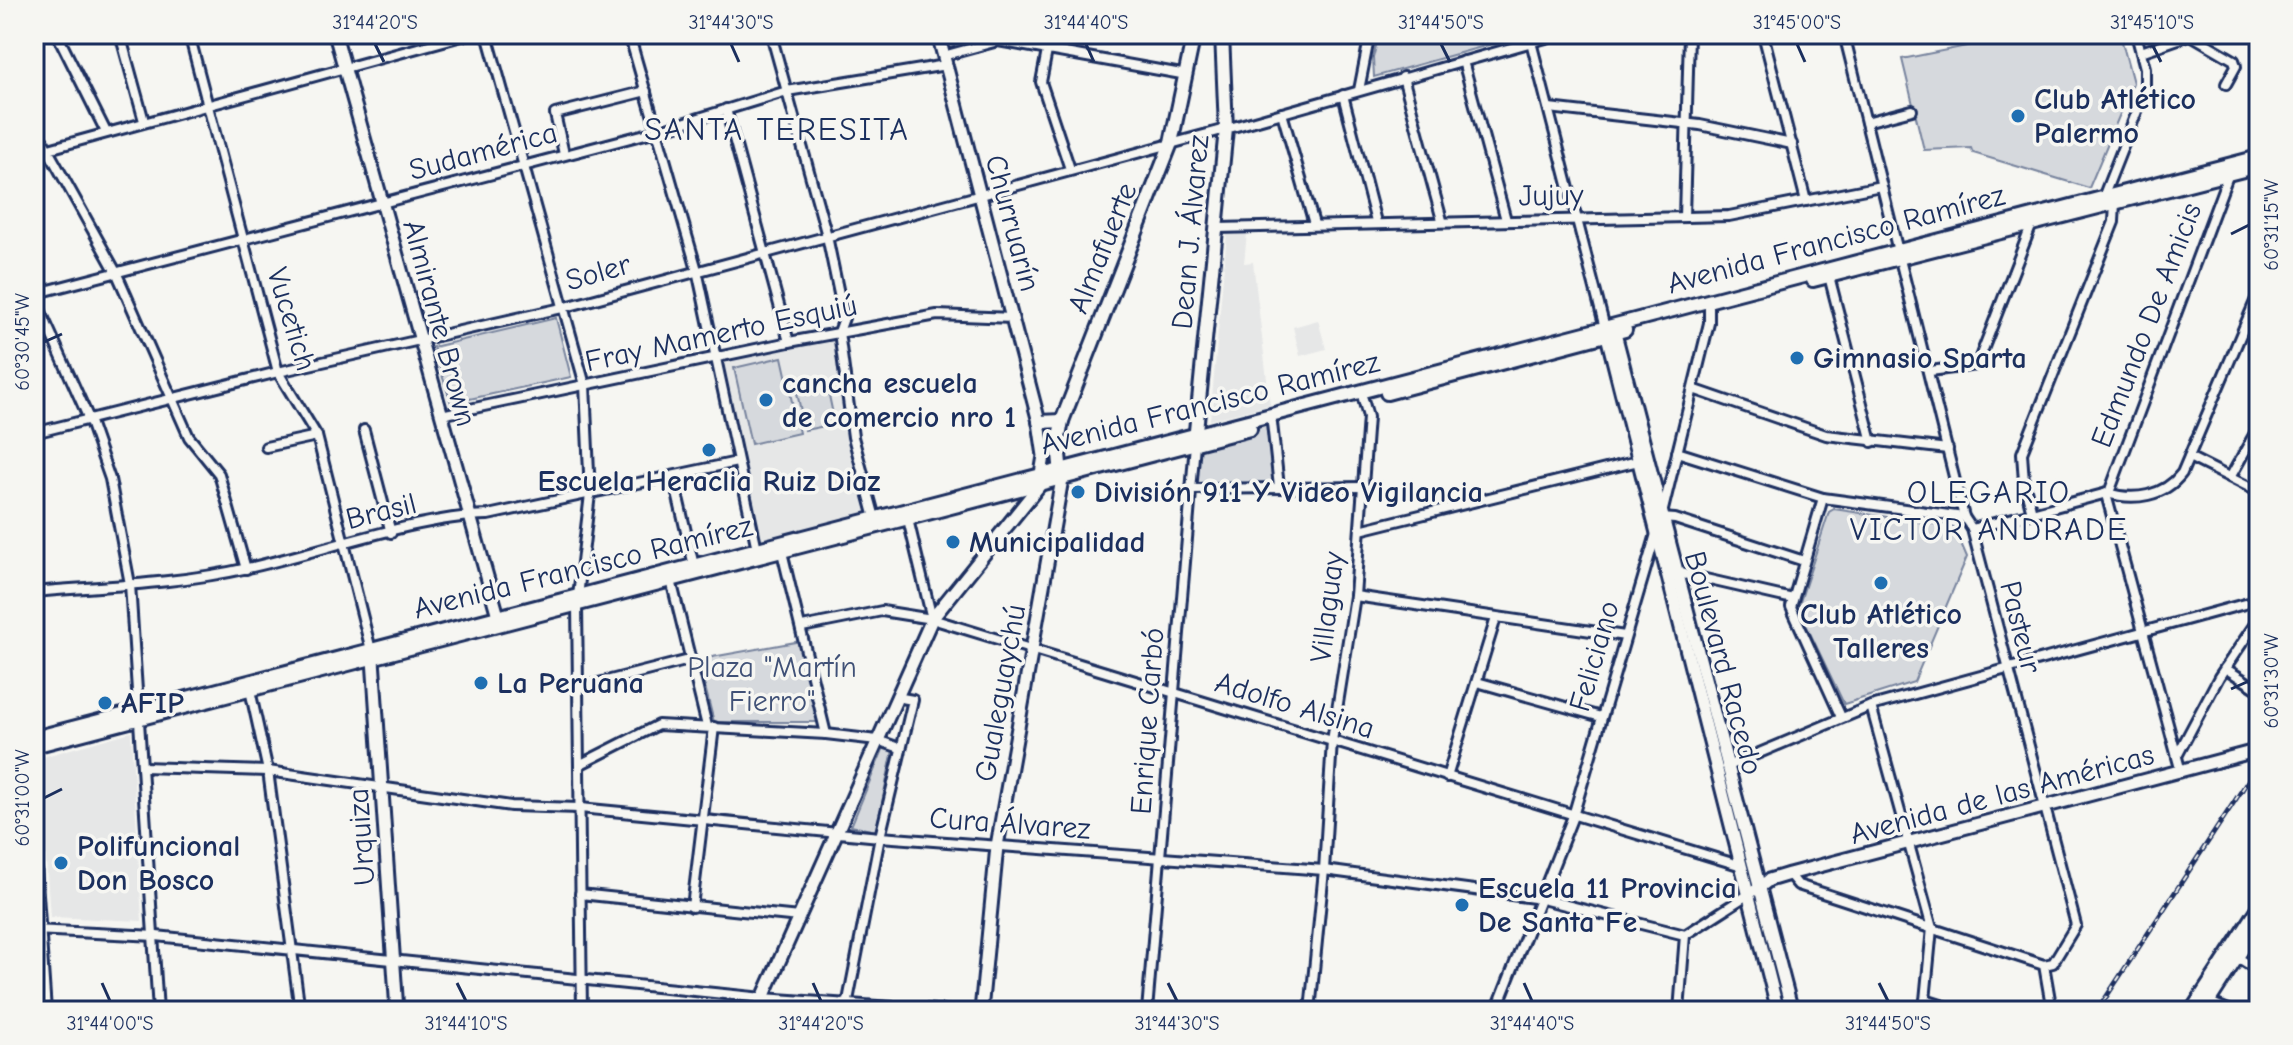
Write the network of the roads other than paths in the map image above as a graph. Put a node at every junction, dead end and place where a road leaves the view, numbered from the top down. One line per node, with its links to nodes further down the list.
1 (57, 34): 43 (street)
2 (120, 34): 37 (street)
3 (189, 34): 32 (street, Vucetich)
4 (335, 34): 24 (main road, Almirante Brown)
5 (469, 34): 24 (street)
6 (487, 34): 50 (street)
7 (629, 34): 29 (street)
8 (771, 34): 30 (street)
9 (938, 34): 22 (main road, Churruarín)
10 (1194, 34): 25 (main road, Almafuerte)
11 (1222, 34): 41 (main road, Dean J. Álvarez)
12 (1370, 34): 28 (street)
13 (1560, 34): 19 (street, Soler)
14 (1689, 34): 39 (street)
15 (1763, 34): 45 (street)
16 (1844, 34): 38 (street, Pasteur)
17 (2136, 34): 21 (street)
18 (2192, 35): 21 (street); 27 (street)
19 (1530, 38): 23 (street, Soler); 33 (street)
20 (1047, 51): 22 (street, Sudamérica); 25 (street, Sudamérica); 52 (street)
21 (2141, 52): 56 (street)
22 (944, 61): 30 (street, Sudamérica); 55 (main road, Churruarín)
23 (1463, 61): 26 (street, Soler); 62 (street)
24 (344, 67): 32 (street); 58 (main road, Almirante Brown)
25 (1187, 75): 44 (main road, Almafuerte)
26 (1403, 77): 28 (street, Soler); 61 (street)
27 (2226, 84)
28 (1359, 90): 31 (street, Soler)
29 (646, 91): 42 (street); 48 (street)
30 (787, 91): 34 (street, Sudamérica); 67 (street)
31 (1343, 95): 36 (street, Soler); 63 (street)
32 (207, 103): 37 (street); 68 (street, Vucetich)
33 (1549, 108): 39 (street); 60 (street)
34 (726, 109): 42 (street, Sudamérica); 69 (street)
35 (1912, 110): 38 (street)
36 (1282, 113): 41 (street, Soler); 64 (street)
37 (144, 121): 43 (street)
38 (1866, 122): 54 (street, Pasteur)
39 (1689, 124): 45 (street); 59 (street)
40 (34, 125): 46 (street)
41 (1226, 129): 44 (street, Soler); 66 (main road, Dean J. Álvarez)
42 (657, 131): 48 (street, Sudamérica); 71 (street)
43 (106, 132): 46 (street)
44 (1171, 143): 52 (street, Soler); 92 (main road, Almafuerte)
45 (1792, 144): 57 (street)
46 (47, 149): 47 (street); 72 (street)
47 (34, 153)
48 (564, 154): 50 (street, Sudamérica)
49 (2259, 157): 56 (main road, Avenida Francisco Ramírez)
50 (521, 165): 58 (street, Sudamérica); 77 (street)
51 (2259, 166): 53 (main road, Avenida Francisco Ramírez)
52 (1070, 169): 55 (street, Soler)
53 (2229, 173): 56 (main road, Avenida Francisco Ramírez); 116 (street, Edmundo De Amicis)
54 (1881, 186): 57 (street, Jujuy); 70 (street, Pasteur)
55 (981, 195): 67 (street, Soler); 78 (main road, Churruarín)
56 (2111, 198): 65 (main road, Avenida Francisco Ramírez); 70 (main road, Avenida Francisco Ramírez); 119 (street)
57 (1806, 201): 59 (street, Jujuy)
58 (382, 202): 68 (street, Sudamérica); 81 (main road, Almirante Brown)
59 (1684, 217): 60 (street, Jujuy)
60 (1578, 219): 62 (street, Jujuy); 79 (street)
61 (1442, 220): 62 (street, Jujuy); 63 (street, Jujuy)
62 (1506, 220)
63 (1376, 222): 64 (street, Jujuy)
64 (1314, 224): 66 (street, Jujuy)
65 (2032, 224): 70 (main road, Avenida Francisco Ramírez); 84 (street)
66 (1218, 228): 99 (main road, Dean J. Álvarez)
67 (827, 236): 69 (street, Soler); 80 (street)
68 (243, 238): 72 (street, Sudamérica); 85 (street, Vucetich)
69 (765, 251): 71 (street, Soler); 82 (street)
70 (1900, 253): 73 (main road, Avenida Francisco Ramírez); 79 (main road, Avenida Francisco Ramírez); 84 (street, Pasteur)
71 (697, 270): 77 (street, Soler); 83 (street)
72 (117, 274): 74 (street, Sudamérica); 89 (street)
73 (1829, 276): 76 (main road, Avenida Francisco Ramírez); 100 (street)
74 (34, 295): 91 (street)
75 (2258, 296): 104 (street)
76 (1709, 307): 79 (main road, Avenida Francisco Ramírez); 87 (street, Feliciano)
77 (562, 308): 81 (street, Soler); 86 (street)
78 (1013, 318): 80 (street, Fray Mamerto Esquiú); 93 (main road, Churruarín)
79 (1610, 331): 88 (main road, Avenida Francisco Ramírez); 99 (main road, Avenida Francisco Ramírez); 105 (main road, Boulevard Racedo); 124 (main road, Boulevard Racedo)
80 (839, 332): 82 (street, Fray Mamerto Esquiú); 123 (street)
81 (421, 340): 85 (street, Soler); 90 (main road, Almirante Brown)
82 (789, 342): 83 (street, Fray Mamerto Esquiú)
83 (717, 356): 86 (street, Fray Mamerto Esquiú); 106 (street)
84 (1930, 371): 102 (street, Pasteur)
85 (278, 372): 89 (street, Soler); 98 (street, Vucetich)
86 (585, 385): 90 (street, Fray Mamerto Esquiú); 117 (street)
87 (1693, 389): 100 (street); 103 (street, Feliciano)
88 (1363, 399): 94 (main road, Avenida Francisco Ramírez); 113 (street, Villaguay)
89 (172, 401): 91 (street, Soler); 134 (street)
90 (441, 415): 121 (main road, Almirante Brown)
91 (89, 419): 97 (street, Soler); 137 (street)
92 (1062, 421): 93 (main road); 108 (main road, Almafuerte)
93 (1039, 422): 107 (main road, Churruarín)
94 (1272, 423): 99 (main road, Avenida Francisco Ramírez); 112 (street)
95 (2259, 426): 110 (street)
96 (364, 430): 127 (street)
97 (34, 433)
98 (317, 436): 101 (street); 129 (street, Vucetich)
99 (1196, 439): 108 (main road, Avenida Francisco Ramírez); 114 (street, Enrique Carbó)
100 (1872, 442): 102 (street)
101 (266, 447)
102 (1948, 449): 122 (street, Pasteur)
103 (1677, 452): 118 (street); 124 (street, Feliciano)
104 (2189, 457): 110 (street); 116 (street)
105 (1638, 461): 126 (street); 128 (main road, Boulevard Racedo)
106 (737, 462): 109 (street, Brasil); 130 (street)
107 (1043, 473): 108 (main road, Avenida Francisco Ramírez); 111 (main road); 120 (main road, Avenida Francisco Ramírez)
108 (1061, 474): 111 (main road, Avenida Francisco Ramírez); 150 (main road, Gualeguaychú)
109 (673, 476): 117 (street, Brasil); 133 (street)
110 (2231, 476): 115 (street)
111 (1039, 486): 120 (main road, Avenida Francisco Ramírez); 146 (main road)
112 (1279, 487): 113 (street); 114 (street)
113 (1363, 487): 126 (street, Villaguay)
114 (1193, 489): 159 (street, Enrique Carbó)
115 (2259, 492)
116 (2107, 493): 119 (street); 148 (street, Edmundo De Amicis)
117 (590, 494): 121 (street, Brasil); 141 (street)
118 (1823, 498): 122 (street); 132 (street)
119 (2032, 513): 125 (street)
120 (906, 514): 123 (main road, Avenida Francisco Ramírez); 131 (main road, Avenida Francisco Ramírez); 146 (street)
121 (469, 515): 127 (street, Brasil); 145 (main road, Almirante Brown)
122 (1964, 517): 125 (street, Pasteur)
123 (875, 518): 130 (main road, Avenida Francisco Ramírez)
124 (1661, 518): 128 (street, Feliciano); 132 (street); 135 (main road, Boulevard Racedo)
125 (1972, 529): 153 (street, Pasteur)
126 (1360, 530): 139 (street, Villaguay)
127 (391, 533): 129 (street, Brasil)
128 (1656, 533): 149 (street, Feliciano); 191 (main road, Boulevard Racedo)
129 (346, 544): 134 (street, Brasil); 151 (street, Vucetich)
130 (757, 549): 133 (main road, Avenida Francisco Ramírez)
131 (782, 552): 136 (main road, Avenida Francisco Ramírez); 147 (street)
132 (1804, 561): 140 (street)
133 (694, 566): 136 (main road, Avenida Francisco Ramírez)
134 (246, 569): 137 (street, Brasil)
135 (1675, 572): 140 (street); 176 (main road, Boulevard Racedo)
136 (670, 577): 141 (main road, Avenida Francisco Ramírez); 152 (street)
137 (130, 584): 138 (street, Brasil); 162 (street)
138 (34, 592)
139 (1355, 596): 143 (street); 169 (street, Villaguay)
140 (1793, 599): 164 (street)
141 (578, 600): 145 (main road, Avenida Francisco Ramírez); 156 (street)
142 (2259, 600): 148 (street)
143 (1496, 618): 149 (street); 155 (street)
144 (2259, 618): 154 (street)
145 (499, 619): 151 (main road, Avenida Francisco Ramírez)
146 (932, 619): 147 (street, Adolfo Alsina); 150 (street, Adolfo Alsina); 160 (main road)
147 (802, 627): 166 (street)
148 (2144, 630): 153 (street); 173 (street, Edmundo De Amicis)
149 (1625, 636): 163 (street, Feliciano)
150 (1031, 648): 159 (street, Adolfo Alsina); 189 (main road, Gualeguaychú)
151 (372, 654): 157 (main road, Avenida Francisco Ramírez); 162 (main road, Avenida Francisco Ramírez); 180 (main road, Urquiza)
152 (689, 660): 156 (street); 165 (street)
153 (2007, 667): 161 (street); 181 (street, Pasteur)
154 (2225, 668): 158 (street); 173 (street)
155 (1477, 682): 163 (street); 179 (street)
156 (579, 688): 174 (street)
157 (250, 690): 162 (main road, Avenida Francisco Ramírez); 177 (street)
158 (2259, 690)
159 (1174, 693): 169 (street, Adolfo Alsina); 190 (street, Enrique Carbó)
160 (896, 697): 168 (main road); 171 (street)
161 (1871, 706): 164 (street); 188 (street)
162 (139, 715): 167 (main road, Avenida Francisco Ramírez); 170 (main road, Avenida Francisco Ramírez); 175 (street)
163 (1601, 717): 183 (street, Feliciano)
164 (1841, 717): 176 (street)
165 (711, 727): 166 (street); 174 (street); 184 (street)
166 (826, 734): 168 (street)
167 (34, 738)
168 (877, 740): 171 (street); 185 (main road)
169 (1332, 741): 179 (street, Adolfo Alsina); 192 (street, Villaguay)
170 (34, 746)
171 (900, 748): 187 (street)
172 (2259, 750): 178 (main road, Avenida de las Américas)
173 (2177, 756): 178 (street, Edmundo De Amicis)
174 (581, 764): 182 (street)
175 (143, 767): 177 (street, Cura Álvarez); 205 (street)
176 (1726, 767): 191 (main road, Boulevard Racedo)
177 (268, 771): 180 (street, Cura Álvarez); 206 (street)
178 (2181, 772): 181 (main road, Avenida de las Américas)
179 (1447, 777): 183 (street, Adolfo Alsina)
180 (382, 788): 182 (street, Cura Álvarez); 208 (main road, Urquiza)
181 (2043, 807): 188 (main road, Avenida de las Américas); 209 (street, Pasteur)
182 (580, 808): 184 (street, Cura Álvarez); 195 (street)
183 (1573, 816): 191 (street, Adolfo Alsina); 197 (street, Feliciano)
184 (701, 819): 185 (street, Cura Álvarez); 198 (street)
185 (836, 831): 187 (street, Cura Álvarez); 200 (main road)
186 (34, 836): 203 (street)
187 (880, 837): 189 (street, Cura Álvarez); 214 (street)
188 (1909, 843): 193 (main road, Avenida de las Américas); 202 (street)
189 (997, 846): 190 (street, Cura Álvarez); 223 (main road, Gualeguaychú)
190 (1162, 859): 192 (street, Cura Álvarez); 224 (street, Enrique Carbó)
191 (1748, 868): 194 (main road, Adolfo Alsina); 196 (main road, Boulevard Racedo)
192 (1324, 870): 197 (street, Cura Álvarez); 225 (street, Villaguay)
193 (1789, 874): 194 (main road, Avenida de las Américas); 202 (street)
194 (1765, 884): 196 (main road); 229 (main road)
195 (580, 894): 198 (street); 211 (street)
196 (1749, 894): 204 (street); 228 (main road, Boulevard Racedo)
197 (1542, 899): 204 (street, Cura Álvarez); 226 (street, Feliciano)
198 (692, 907): 200 (street)
199 (2259, 907): 233 (main road)
200 (799, 917): 212 (main road)
201 (2259, 924): 207 (main road)
202 (1932, 928): 209 (street); 213 (street)
203 (37, 930): 205 (street); 216 (street)
204 (1685, 935): 227 (street)
205 (156, 936): 206 (street); 217 (street)
206 (291, 949): 208 (street); 218 (street)
207 (2237, 957): 210 (street); 215 (main road)
208 (394, 958): 211 (street); 219 (main road, Urquiza)
209 (2044, 965): 232 (street)
210 (2259, 971)
211 (580, 977): 212 (street); 220 (street)
212 (763, 998): 214 (street); 221 (main road)
213 (1925, 1000): 230 (street); 231 (street)
214 (847, 1006): 222 (street)
215 (2206, 1006): 234 (street)
216 (46, 1011)
217 (158, 1011)
218 (300, 1011)
219 (397, 1011)
220 (582, 1011)
221 (757, 1011)
222 (950, 1011)
223 (981, 1011)
224 (1147, 1011)
225 (1310, 1011)
226 (1496, 1011)
227 (1679, 1011)
228 (1778, 1011)
229 (1792, 1011)
230 (1924, 1011)
231 (1960, 1011)
232 (2052, 1011)
233 (2191, 1011)
234 (2231, 1011)

